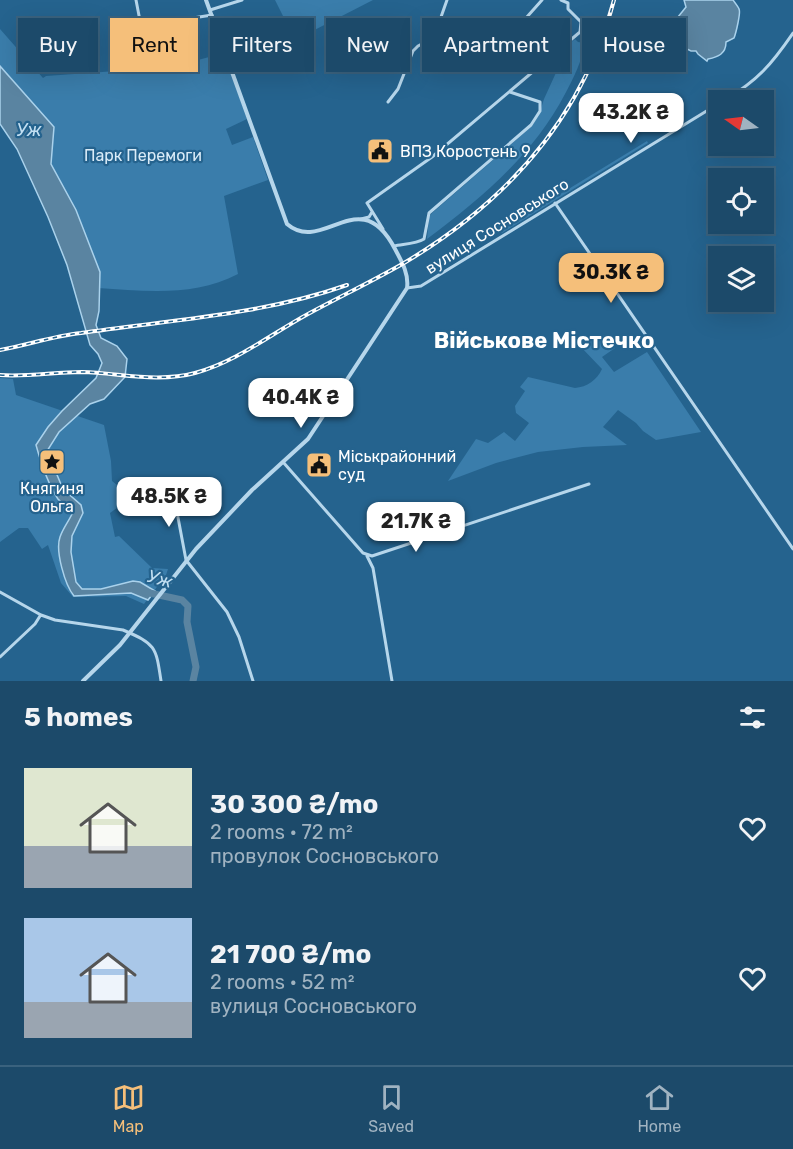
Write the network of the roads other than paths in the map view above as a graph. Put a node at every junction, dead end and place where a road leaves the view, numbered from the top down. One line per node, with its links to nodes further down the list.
1 (136, 0): 8 (street)
2 (206, 0): 7 (street)
3 (243, 0): 7 (street)
4 (447, 0): 14 (street)
5 (542, 0): 10 (street)
6 (561, 0): 13 (street)
7 (211, 13): 9 (street); 18 (street)
8 (139, 18)
9 (184, 18)
10 (526, 18)
11 (793, 33): 12 (street)
12 (740, 90)
13 (510, 92): 17 (street); 20 (street)
14 (388, 102)
15 (708, 111): 16 (street, вулиця Сосновського)
16 (555, 203): 21 (street, вулиця Сосновського); 25 (street)
17 (372, 211): 18 (street); 19 (street)
18 (359, 219): 19 (street)
19 (383, 229): 20 (street)
20 (394, 246): 21 (street)
21 (407, 288): 22 (street)
22 (283, 462): 26 (street); 27 (street)
23 (589, 484): 26 (street)
24 (172, 491): 27 (street)
25 (793, 549)
26 (367, 556): 35 (street)
27 (186, 560): 30 (street); 34 (street)
28 (0, 592): 29 (street)
29 (41, 615): 30 (street); 31 (street)
30 (130, 633): 32 (street); 33 (street)
31 (0, 657)
32 (83, 681)
33 (161, 681)
34 (253, 681)
35 (392, 681)

